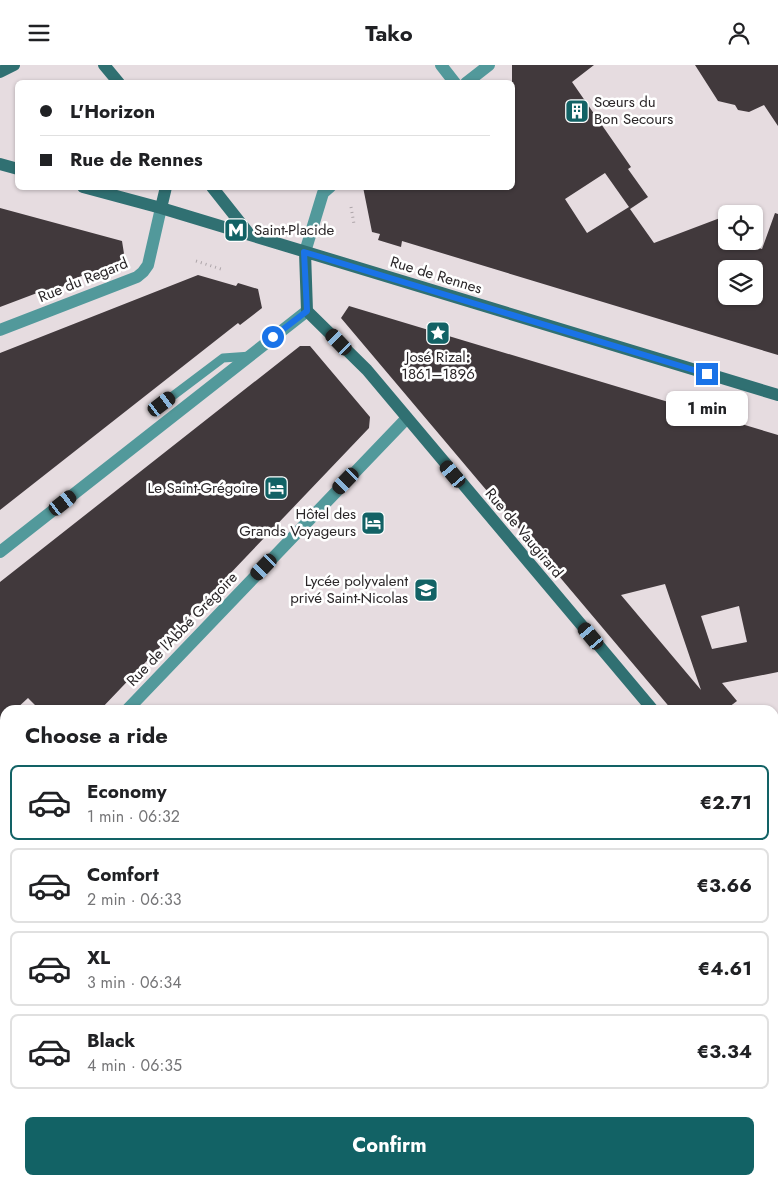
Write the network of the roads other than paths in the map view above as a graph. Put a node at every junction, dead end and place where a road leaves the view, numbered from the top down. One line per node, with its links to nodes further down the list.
1 (14, 65): 5 (main road)
2 (104, 65): 6 (main road)
3 (440, 65): 7 (street)
4 (489, 65): 8 (street)
5 (0, 72)
6 (116, 80)
7 (452, 80)
8 (470, 80)
9 (0, 164): 10 (main road)
10 (15, 168)
11 (94, 190): 15 (main road, Rue de Rennes)
12 (165, 190): 15 (main road)
13 (214, 190): 16 (main road)
14 (326, 190): 17 (street)
15 (161, 208): 16 (main road, Rue de Rennes); 19 (street, Rue du Regard)
16 (250, 235): 17 (main road, Rue de Rennes)
17 (304, 252): 18 (main road); 21 (main road, Rue de Rennes)
18 (307, 311): 20 (street); 23 (main road, Rue de Vaugirard)
19 (0, 330)
20 (251, 356): 22 (lane); 24 (street)
21 (778, 395)
22 (162, 404)
23 (407, 418): 25 (street, Rue de l'Abbé Grégoire); 26 (main road, Rue de Vaugirard)
24 (0, 552)
25 (132, 705)
26 (649, 705)

